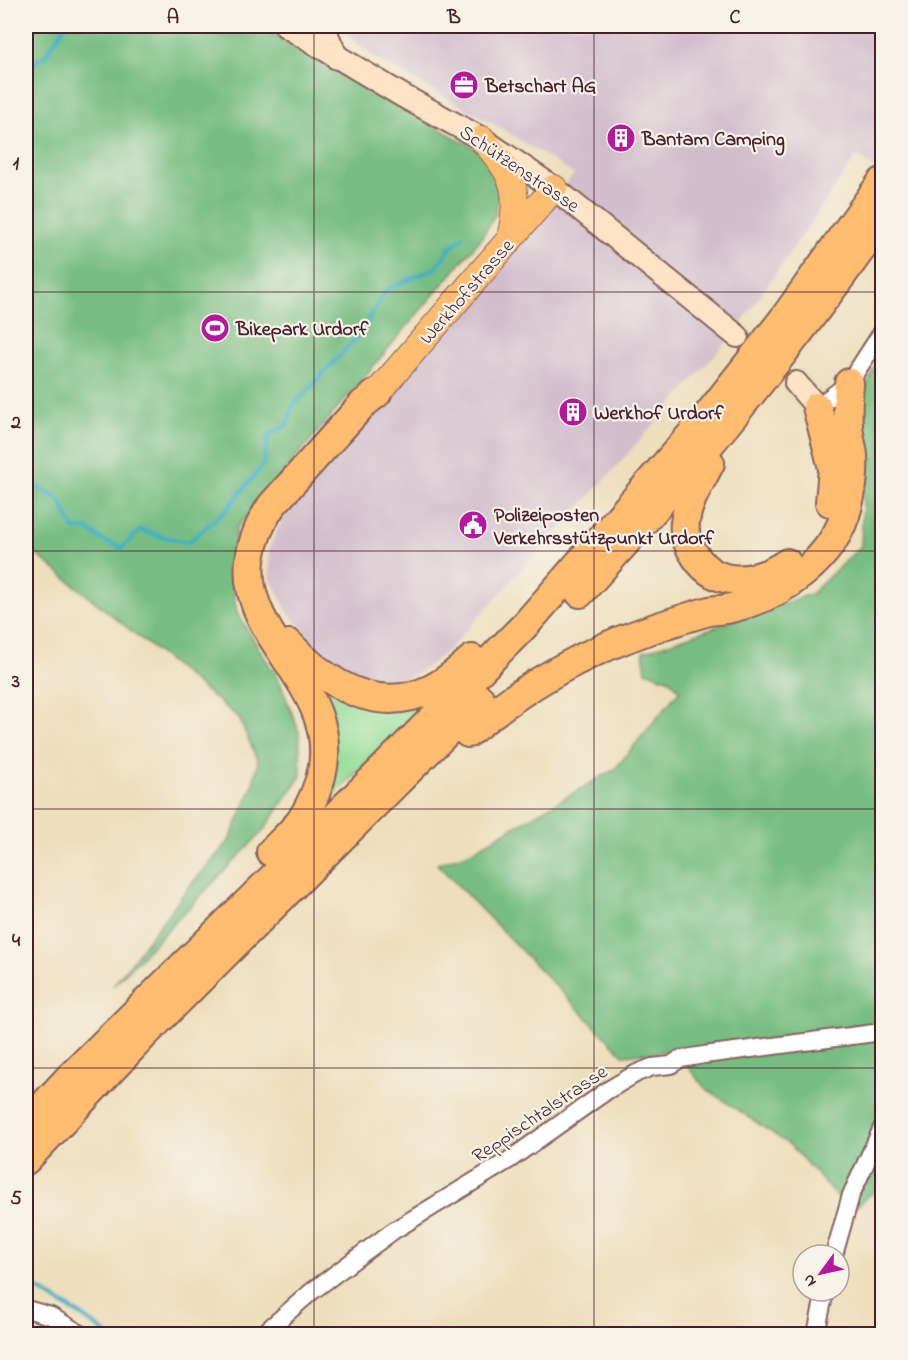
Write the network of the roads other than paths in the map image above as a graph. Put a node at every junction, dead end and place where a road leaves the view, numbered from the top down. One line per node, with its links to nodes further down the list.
1 (286, 26): 3 (main road, Schützenstrasse)
2 (323, 26): 3 (main road)
3 (337, 58): 4 (main road, Schützenstrasse)
4 (482, 139): 6 (main road, Schützenstrasse); 8 (main road)
5 (882, 182): 17 (highway)
6 (554, 188): 8 (main road, Werkhofstrasse); 10 (main road, Schützenstrasse)
7 (882, 220): 15 (highway)
8 (510, 240): 13 (main road, Werkhofstrasse)
9 (882, 332): 12 (street)
10 (737, 336)
11 (796, 383): 14 (main road)
12 (849, 383): 14 (street); 16 (highway)
13 (376, 393): 18 (highway)
14 (817, 407): 15 (highway); 16 (highway)
15 (734, 415): 19 (highway)
16 (851, 476): 19 (highway)
17 (580, 564): 18 (highway); 20 (highway)
18 (308, 675): 20 (highway)
19 (355, 825): 24 (highway)
20 (198, 950): 22 (highway)
21 (882, 1032): 29 (street, Reppischtalstrasse)
22 (26, 1124)
23 (882, 1128): 25 (street)
24 (26, 1160)
25 (837, 1243)
26 (823, 1303): 30 (street)
27 (26, 1309): 28 (street)
28 (81, 1335)
29 (263, 1335)
30 (816, 1335)

